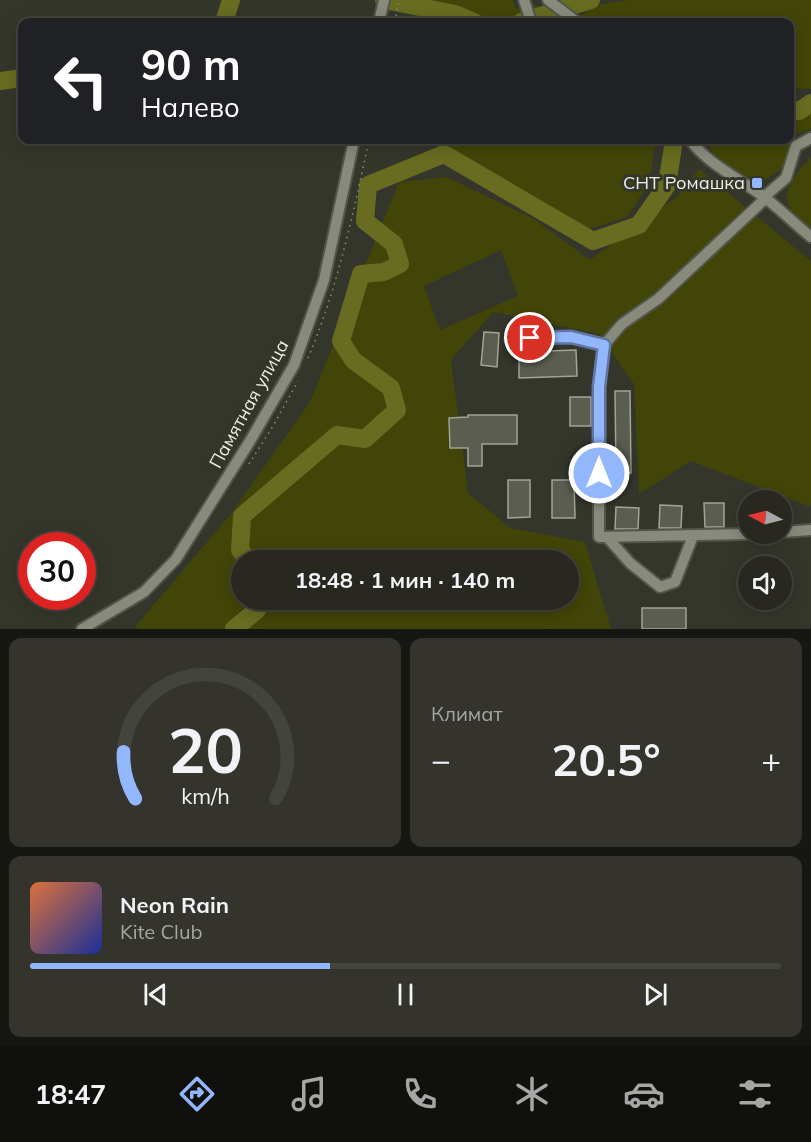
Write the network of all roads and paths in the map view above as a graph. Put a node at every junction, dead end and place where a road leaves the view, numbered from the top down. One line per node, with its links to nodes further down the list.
1 (384, 0): 4 (street)
2 (399, 0): 5 (path)
3 (548, 0): 6 (street)
4 (380, 18)
5 (396, 18)
6 (572, 18)
7 (811, 138): 10 (street)
8 (353, 144): 19 (street, Памятная улица)
9 (693, 144): 10 (street)
10 (765, 198): 11 (street); 13 (street)
11 (811, 237)
12 (510, 339): 13 (street)
13 (604, 345): 18 (street)
14 (811, 530): 15 (street)
15 (792, 531)
16 (738, 534): 17 (street)
17 (693, 536): 18 (street); 18 (street)
18 (603, 537)
19 (82, 629)

